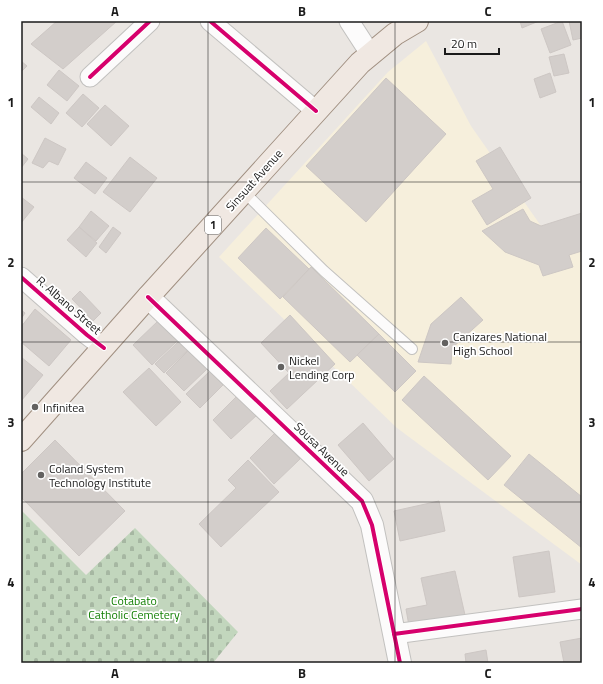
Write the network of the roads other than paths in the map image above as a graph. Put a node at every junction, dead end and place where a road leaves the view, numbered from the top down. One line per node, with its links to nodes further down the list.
1 (150, 21): 6 (street)
2 (210, 21): 7 (street)
3 (349, 21): 5 (street)
4 (416, 21): 5 (main road, Sinsuat Avenue / 1)
5 (371, 55): 7 (main road, Sinsuat Avenue / 1)
6 (90, 78)
7 (316, 111): 8 (main road, Sinsuat Avenue / 1)
8 (243, 192): 10 (main road, Sinsuat Avenue / 1); 12 (lane)
9 (21, 277): 11 (street, R. Albano Street)
10 (148, 297): 11 (main road, Sinsuat Avenue / 1); 15 (street, Sousa Avenue)
11 (104, 348): 13 (main road, Sinsuat Avenue / 1)
12 (412, 350)
13 (21, 440)
14 (582, 609): 15 (street)
15 (394, 634): 16 (street, Sousa Avenue)
16 (400, 663)

